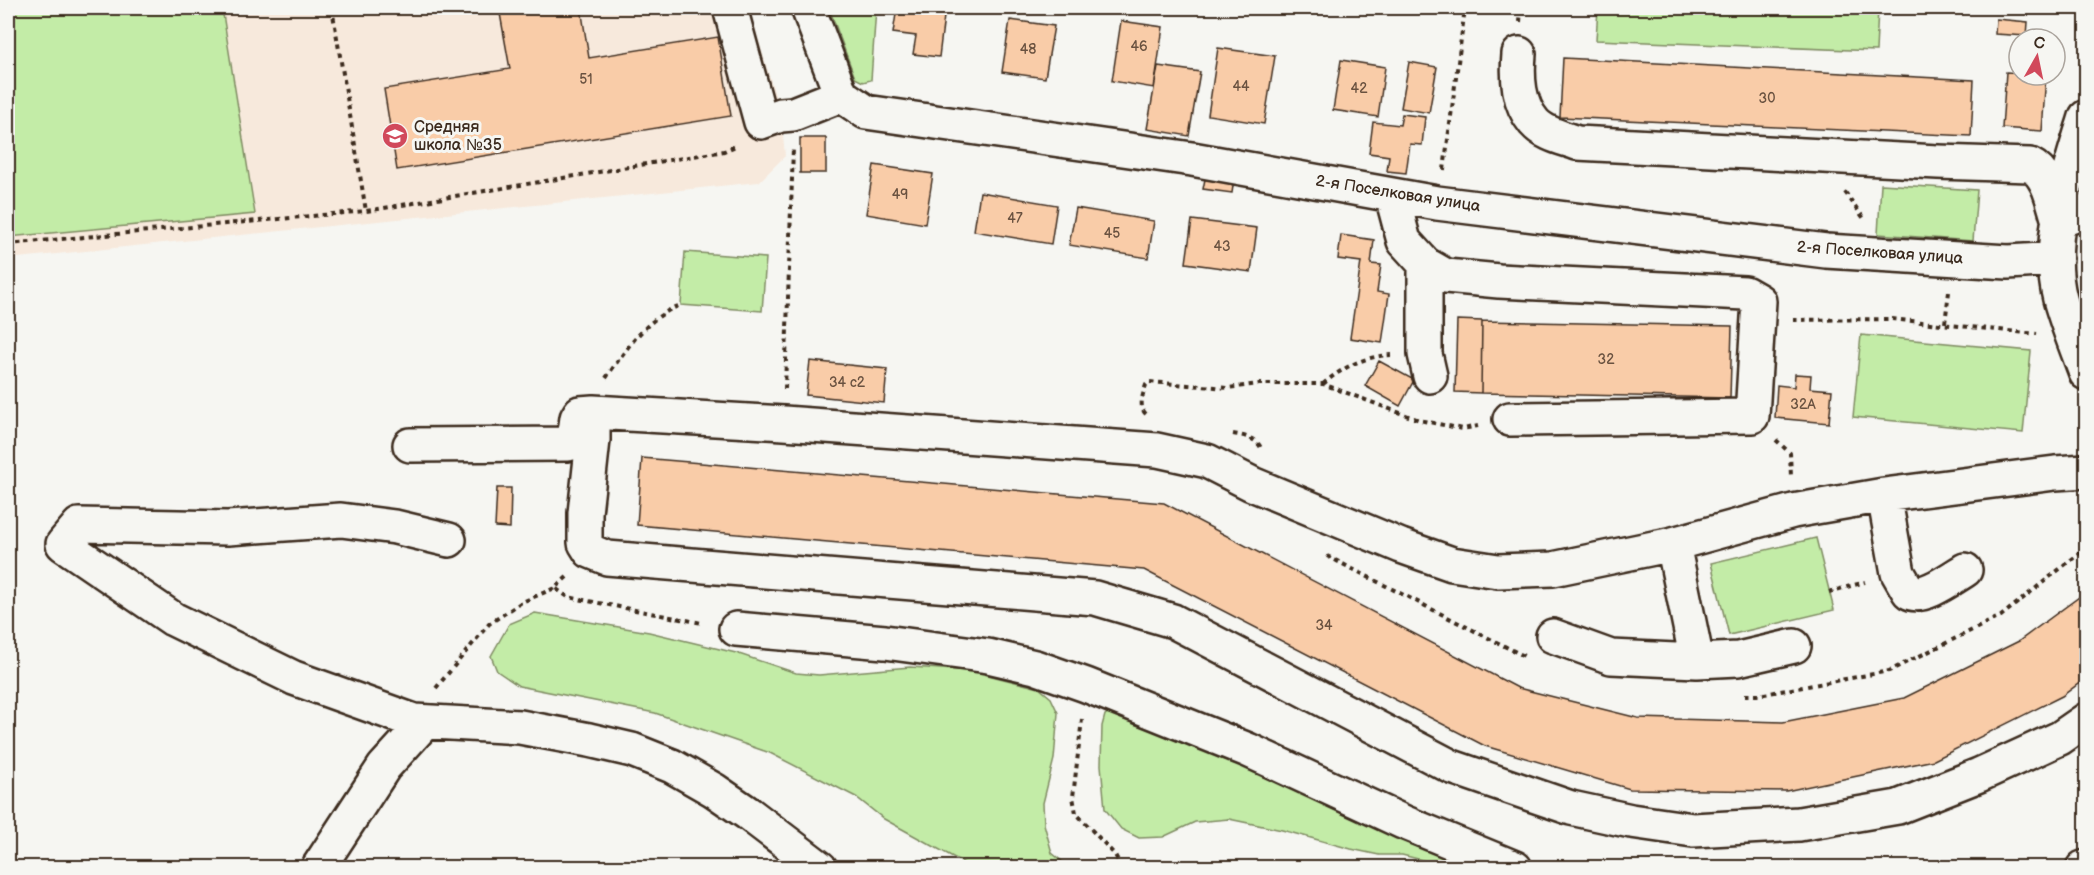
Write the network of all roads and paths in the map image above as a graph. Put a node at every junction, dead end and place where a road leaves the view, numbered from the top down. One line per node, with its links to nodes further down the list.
1 (332, 8): 12 (path)
2 (729, 8): 9 (street)
3 (808, 8): 6 (street)
4 (1465, 8): 11 (path)
5 (1519, 54): 13 (street)
6 (841, 95): 7 (street); 10 (street, 2-я Поселковая улица)
7 (793, 114): 9 (street); 24 (path)
8 (2086, 117): 13 (street)
9 (761, 122): 12 (path)
10 (1392, 196): 11 (street, 2-я Поселковая улица); 16 (street)
11 (1437, 203): 15 (street, 2-я Поселковая улица)
12 (366, 211): 14 (path)
13 (2073, 216): 15 (street)
14 (8, 244)
15 (2055, 259): 17 (street)
16 (1425, 264): 19 (street); 21 (street)
17 (2073, 296): 20 (street)
18 (681, 304): 26 (path)
19 (1758, 319): 20 (path); 27 (street)
20 (2073, 339): 22 (street)
21 (1427, 365): 23 (path)
22 (2086, 373)
23 (1323, 384): 25 (path); 28 (path)
24 (785, 390)
25 (1142, 402)
26 (593, 411): 29 (street); 34 (street); 36 (street)
27 (1752, 416): 28 (street); 32 (path)
28 (1510, 419)
29 (410, 445)
30 (2086, 471): 31 (street)
31 (1884, 495): 32 (street); 38 (street)
32 (1793, 511): 34 (street)
33 (449, 540): 48 (street)
34 (1673, 544): 44 (street)
35 (2086, 548): 45 (path)
36 (590, 551): 39 (path); 47 (street)
37 (1318, 551): 43 (path)
38 (1965, 570)
39 (555, 588): 40 (path); 48 (path)
40 (736, 629): 46 (street)
41 (1553, 636): 44 (street)
42 (1794, 646): 44 (street)
43 (1528, 658)
44 (1697, 661)
45 (1821, 683)
46 (1086, 685): 51 (path); 52 (street)
47 (2086, 720)
48 (419, 721): 49 (street); 50 (street)
49 (318, 867)
50 (820, 867)
51 (1122, 867)
52 (1515, 867)

